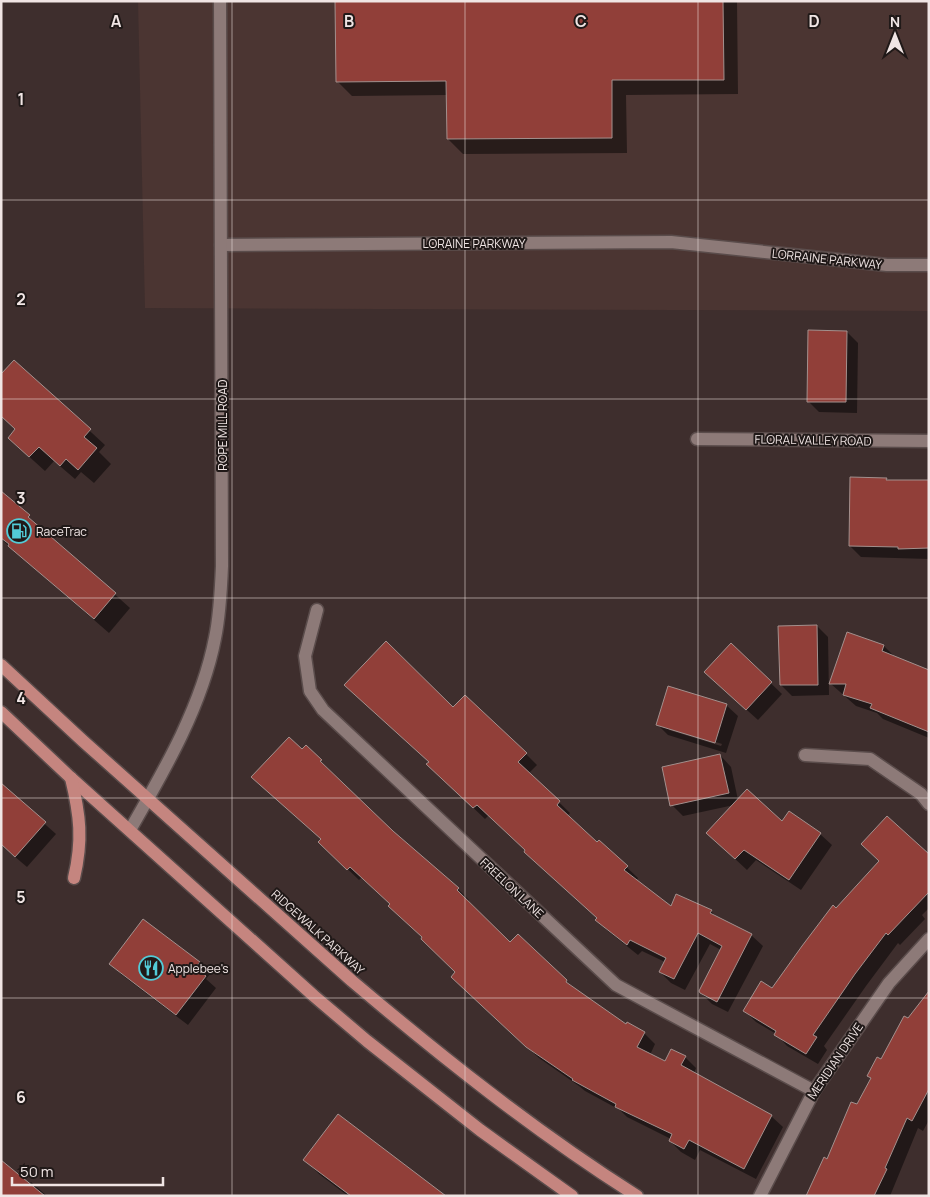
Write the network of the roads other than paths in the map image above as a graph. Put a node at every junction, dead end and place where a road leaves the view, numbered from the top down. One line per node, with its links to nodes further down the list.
1 (220, 1): 2 (street, ROPE MILL ROAD)
2 (221, 245): 3 (street, LORAINE PARKWAY); 12 (street, ROPE MILL ROAD)
3 (726, 248): 4 (street, LORRAINE PARKWAY)
4 (929, 265)
5 (697, 439): 6 (street, FLORAL VALLEY ROAD)
6 (929, 441)
7 (317, 610): 17 (street, FREELON LANE)
8 (1, 665): 12 (main road, RIDGEWALK PARKWAY)
9 (1, 712): 11 (main road)
10 (805, 755): 13 (street)
11 (71, 778): 14 (main road); 15 (main road)
12 (148, 799): 14 (street, ROPE MILL ROAD); 19 (main road, RIDGEWALK PARKWAY)
13 (929, 804)
14 (130, 830): 18 (main road)
15 (74, 878)
16 (929, 940): 17 (street, MERIDIAN DRIVE)
17 (814, 1091): 20 (street, MERIDIAN DRIVE)
18 (572, 1196)
19 (637, 1196)
20 (760, 1196)

